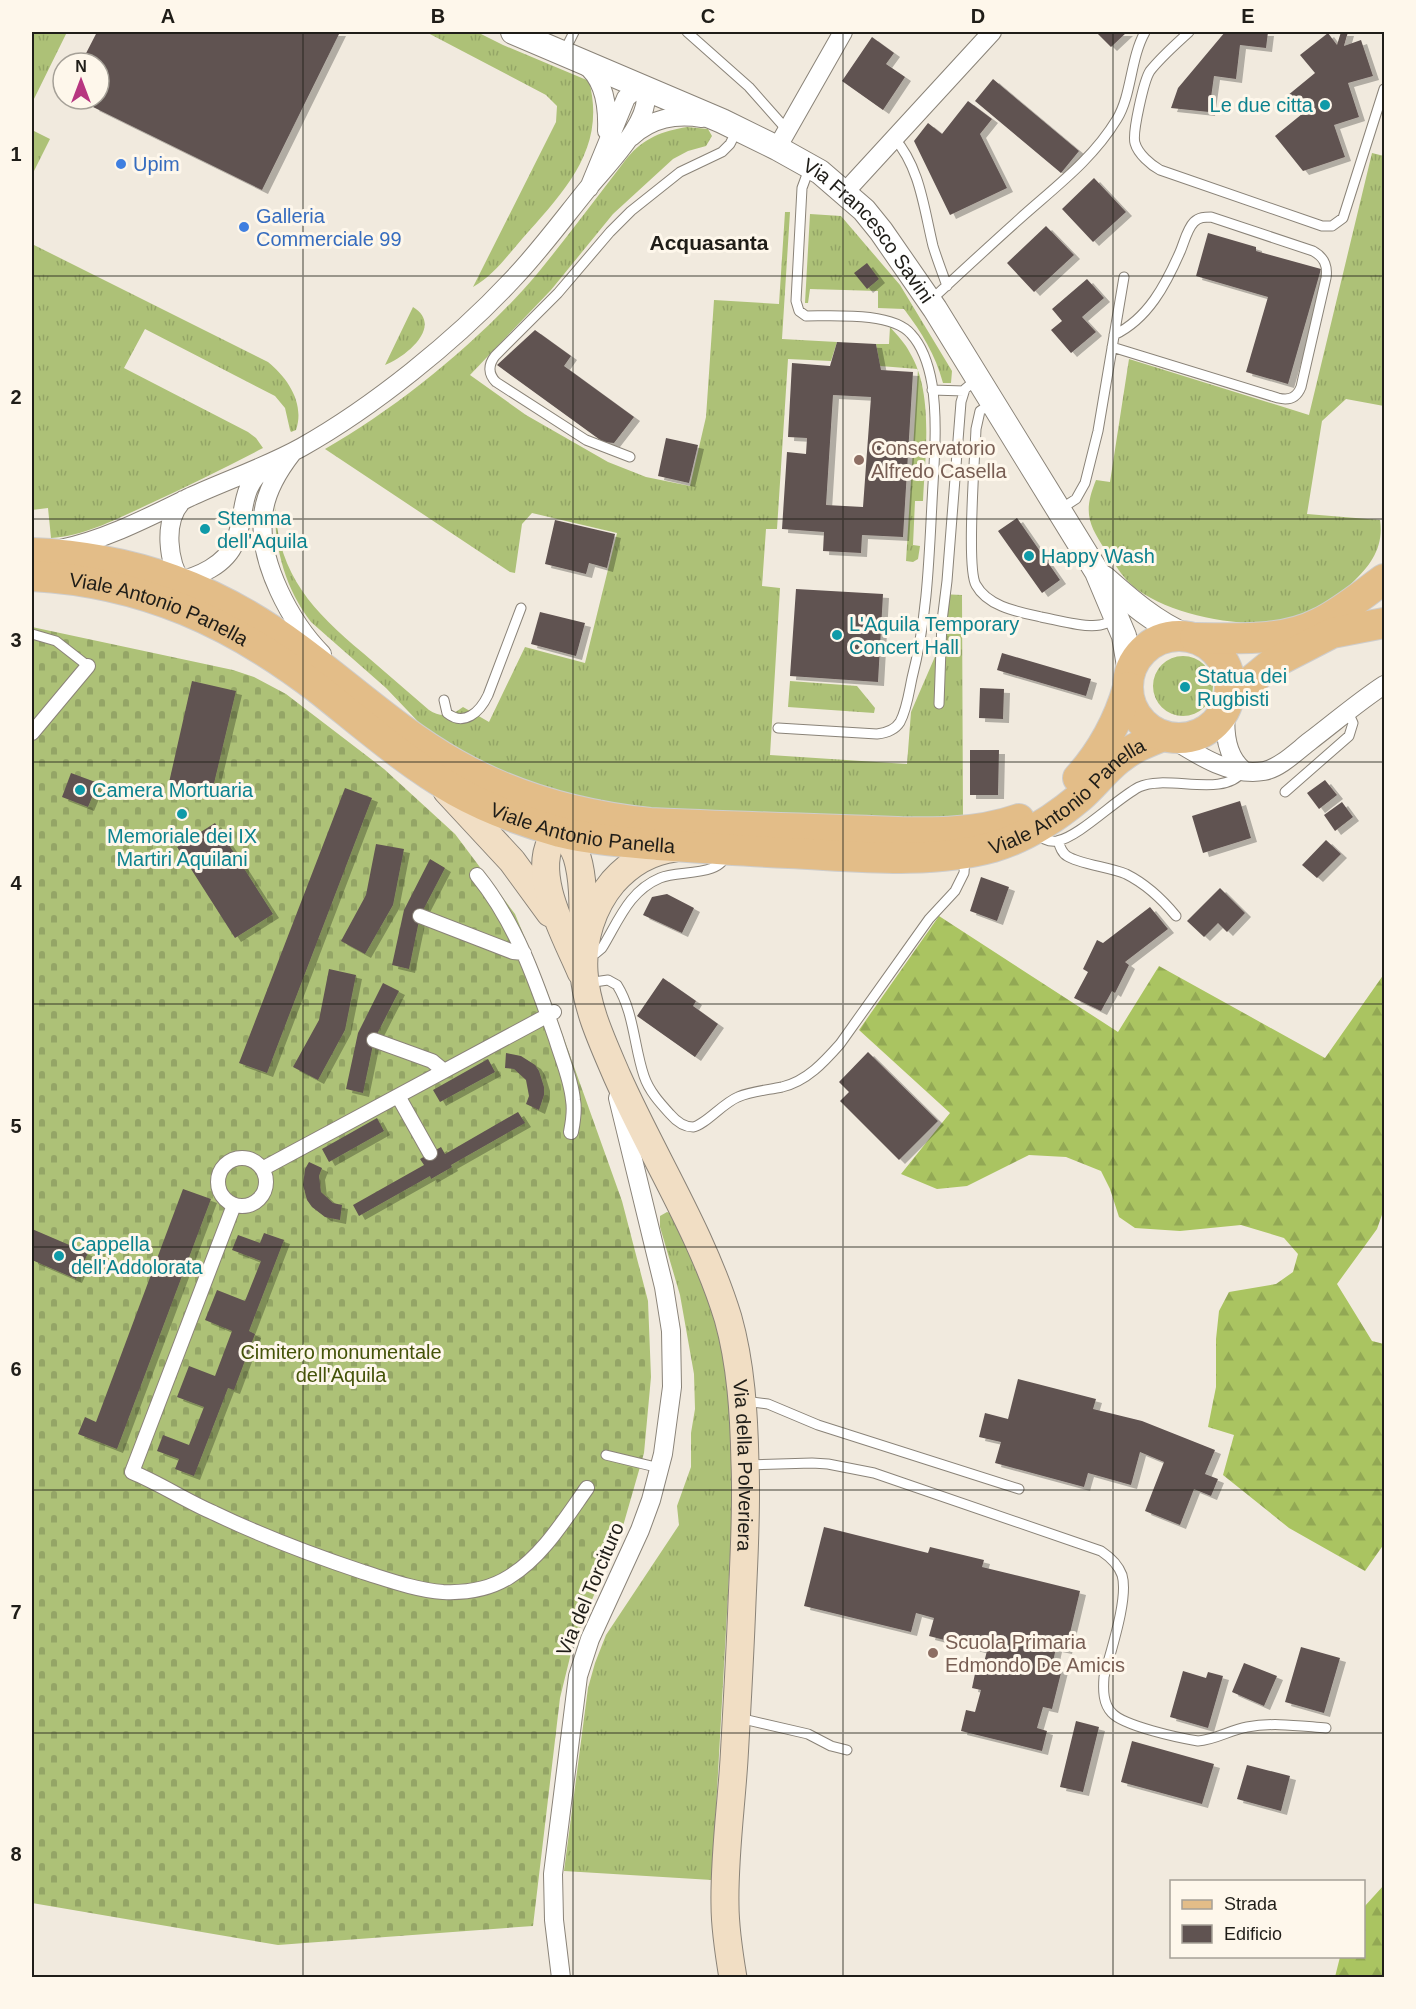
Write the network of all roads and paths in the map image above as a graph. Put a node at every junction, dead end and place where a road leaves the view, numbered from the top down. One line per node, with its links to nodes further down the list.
1 (513, 32): 8 (street, Via Francesco Savini)
2 (574, 32): 8 (lane)
3 (687, 32): 13 (lane)
4 (843, 32): 13 (street)
5 (992, 32): 12 (street)
6 (1144, 32): 18 (lane)
7 (1189, 32): 10 (lane)
8 (558, 50): 9 (street, Via Francesco Savini); 14 (street)
9 (644, 88): 11 (street, Via Francesco Savini); 14 (street)
10 (1384, 89)
11 (730, 125): 13 (street, Via Francesco Savini); 14 (street); 25 (lane)
12 (894, 138): 16 (street); 18 (lane)
13 (782, 139): 15 (street, Via Francesco Savini)
14 (614, 148): 24 (street)
15 (811, 166): 16 (street, Via Francesco Savini); 22 (lane)
16 (845, 192): 18 (street, Via Francesco Savini)
17 (1125, 277): 19 (lane)
18 (939, 294): 21 (street, Via Francesco Savini)
19 (1114, 335): 20 (lane); 20 (lane)
20 (1112, 346): 28 (lane)
21 (971, 385): 22 (lane); 23 (street, Via Francesco Savini); 49 (lane)
22 (932, 390): 51 (lane)
23 (993, 403): 28 (street, Via Francesco Savini); 37 (lane)
24 (294, 452): 26 (street); 47 (street)
25 (630, 457)
26 (272, 462): 27 (street); 33 (street)
27 (183, 500): 29 (street); 33 (street)
28 (1059, 510): 30 (street, Via Francesco Savini)
29 (32, 552): 33 (main road, Viale Antonio Panella)
30 (1097, 572): 37 (street, Via Francesco Savini); 41 (street, Via Francesco Savini)
31 (32, 576): 34 (main road, Viale Antonio Panella)
32 (1384, 579): 41 (main road)
33 (180, 581): 34 (street); 42 (street); 47 (main road, Viale Antonio Panella)
34 (93, 582): 42 (main road, Viale Antonio Panella)
35 (1384, 601): 39 (main road)
36 (521, 608): 46 (lane)
37 (1118, 618): 44 (street, Via Francesco Savini)
38 (1384, 623): 39 (main road)
39 (1332, 633): 48 (main road)
40 (32, 634): 43 (lane)
41 (1191, 637): 44 (main road); 48 (main road)
42 (243, 639): 55 (main road, Viale Antonio Panella)
43 (88, 666): 52 (street)
44 (1129, 680): 53 (main road); 59 (main road, Viale Antonio Panella)
45 (1384, 685): 50 (street)
46 (444, 700)
47 (369, 703): 57 (main road, Viale Antonio Panella)
48 (1228, 703): 53 (main road); 54 (street)
49 (939, 704)
50 (1347, 712): 54 (street); 56 (lane)
51 (778, 728)
52 (32, 733)
53 (1166, 737): 54 (street); 59 (main road, Viale Antonio Panella)
54 (1243, 770): 59 (lane)
55 (431, 776): 60 (main road, Viale Antonio Panella); 67 (main road, Via della Polveriera)
56 (1285, 792)
57 (519, 794): 58 (main road, Viale Antonio Panella); 60 (main road, Via della Polveriera)
58 (632, 821): 60 (main road); 61 (main road, Viale Antonio Panella)
59 (1039, 828): 62 (main road, Viale Antonio Panella); 66 (lane)
60 (561, 832): 63 (main road, Viale Antonio Panella); 67 (main road, Via della Polveriera); 69 (main road, Via della Polveriera)
61 (726, 838): 62 (main road, Viale Antonio Panella); 63 (main road, Viale Antonio Panella); 69 (lane)
62 (963, 842): 70 (lane)
63 (686, 847): 69 (main road, Via della Polveriera)
64 (477, 875): 68 (street)
65 (420, 916): 68 (street)
66 (1176, 916)
67 (561, 928): 70 (main road, Via della Polveriera)
68 (524, 953): 71 (street)
69 (584, 956): 70 (main road, Via della Polveriera)
70 (585, 983): 73 (main road, Via della Polveriera)
71 (551, 1014): 74 (street); 76 (street)
72 (374, 1040): 74 (street)
73 (608, 1055): 78 (main road, Via della Polveriera); 80 (street, Via del Torcituro)
74 (444, 1071): 75 (street)
75 (398, 1096): 77 (street); 79 (street)
76 (571, 1132)
77 (430, 1153)
78 (656, 1155): 80 (street, Via del Torcituro); 82 (main road, Via della Polveriera); 83 (street, Via del Torcituro)
79 (262, 1169): 81 (street); 81 (street)
80 (639, 1186): 83 (street, Via del Torcituro)
81 (234, 1204): 88 (street)
82 (684, 1210): 83 (street); 84 (main road, Via della Polveriera)
83 (649, 1218): 87 (street, Via del Torcituro)
84 (742, 1401): 86 (main road, Via della Polveriera); 89 (lane)
85 (606, 1455): 87 (lane)
86 (745, 1466): 90 (main road, Via della Polveriera); 91 (lane)
87 (660, 1468): 93 (street, Via del Torcituro)
88 (587, 1488)
89 (1019, 1489)
90 (737, 1717): 92 (lane); 94 (main road, Via della Polveriera)
91 (1326, 1728)
92 (847, 1750)
93 (561, 1977)
94 (733, 1977)

